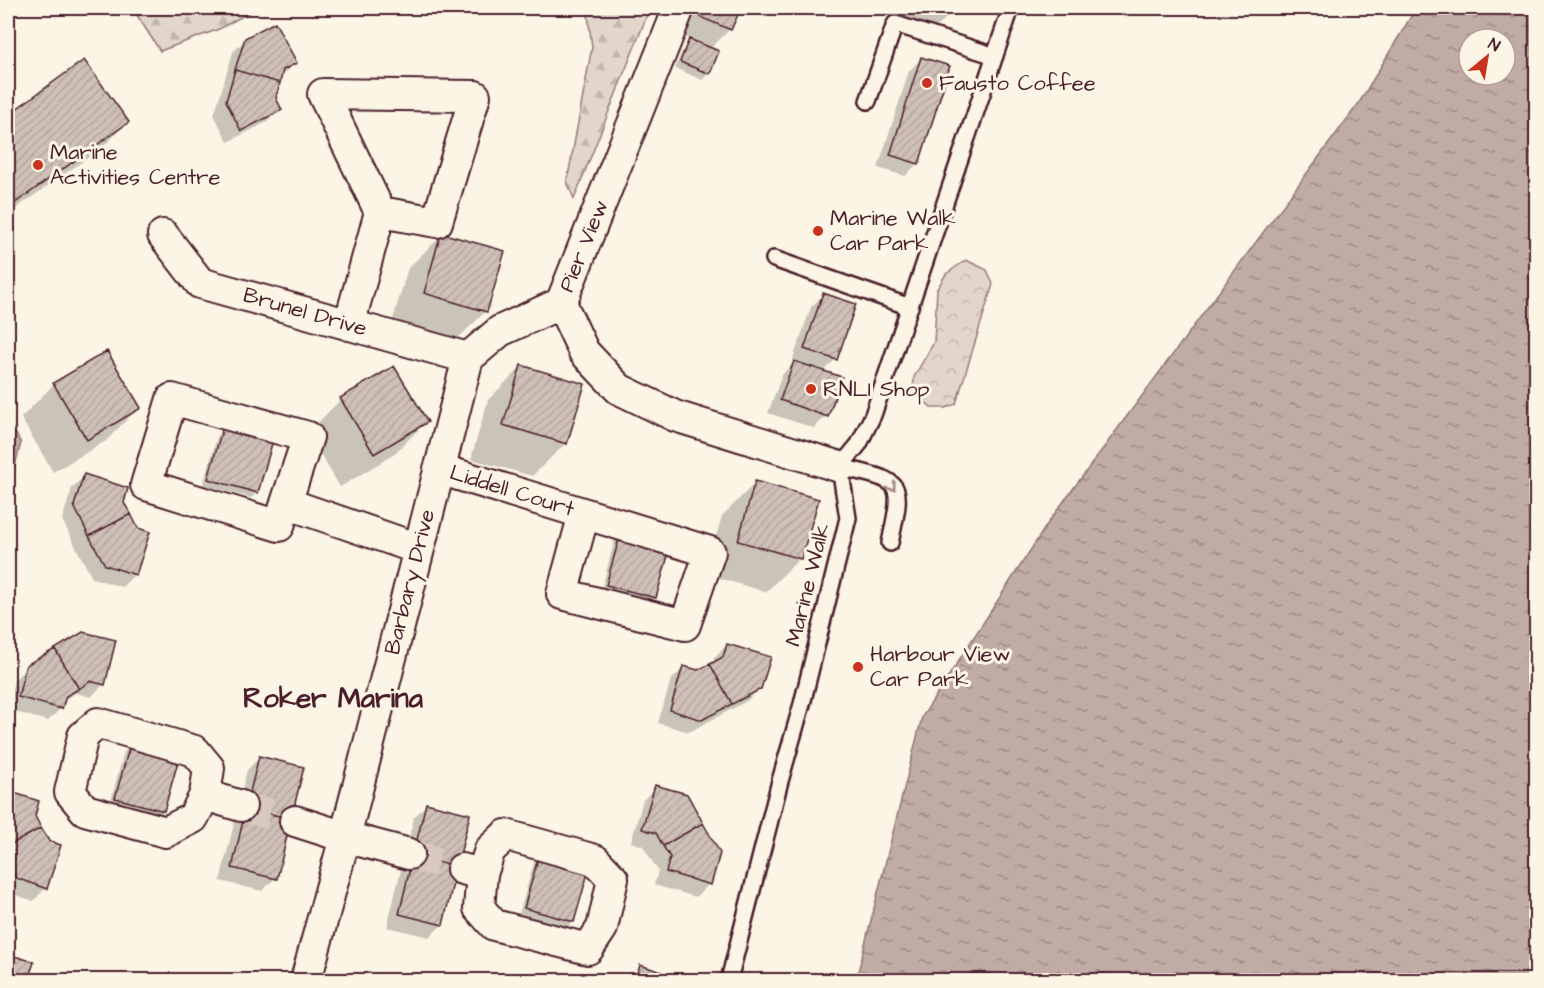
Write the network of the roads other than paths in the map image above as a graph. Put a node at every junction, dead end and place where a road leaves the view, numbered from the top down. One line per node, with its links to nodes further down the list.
1 (679, 8): 8 (street, Pier View)
2 (1011, 8): 3 (lane)
3 (995, 56): 4 (lane); 9 (lane)
4 (868, 100)
5 (380, 212): 5 (street); 10 (street)
6 (163, 235): 10 (street, Brunel Drive)
7 (774, 260): 9 (lane)
8 (561, 303): 11 (street); 12 (street, Pier View)
9 (910, 307): 12 (lane)
10 (349, 325): 11 (street, Brunel Drive)
11 (468, 358): 13 (street, Barbary Drive)
12 (840, 467): 16 (lane, one-way to 16); 25 (lane, Marine Walk)
13 (439, 469): 15 (street, Liddell Court); 17 (street, Barbary Drive)
14 (286, 503): 14 (street); 17 (street)
15 (584, 514): 15 (street, Liddell Court)
16 (890, 543)
17 (419, 549): 21 (street, Barbary Drive)
18 (205, 795): 18 (street); 19 (street)
19 (241, 806)
20 (295, 821): 21 (street)
21 (345, 837): 22 (street); 24 (street, Barbary Drive)
22 (409, 854)
23 (472, 871): 23 (street)
24 (306, 981)
25 (729, 981)

